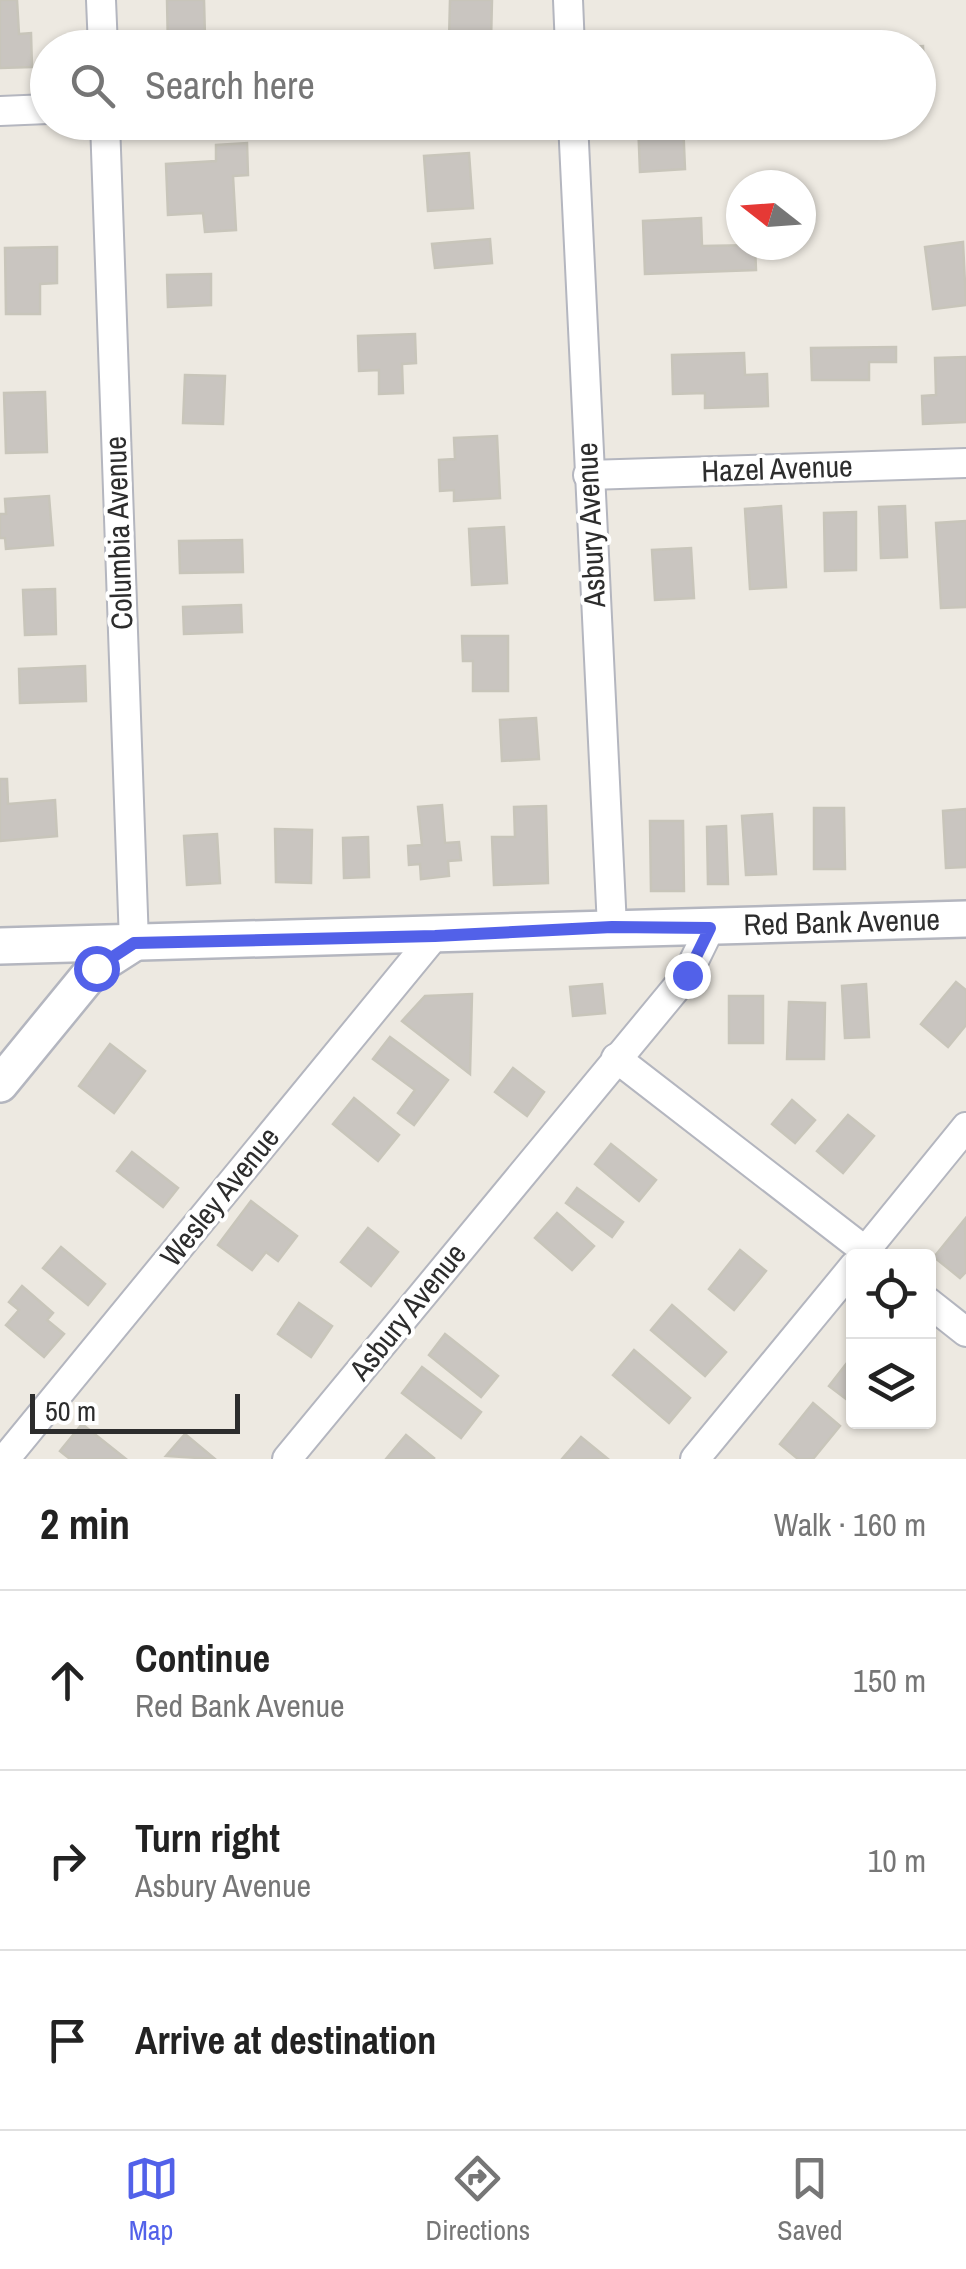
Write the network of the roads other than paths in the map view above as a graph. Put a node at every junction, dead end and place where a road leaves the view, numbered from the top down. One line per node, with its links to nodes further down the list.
1 (101, 0): 3 (street)
2 (568, 0): 4 (street)
3 (102, 30)
4 (569, 30)
5 (0, 110): 6 (street)
6 (30, 110)
7 (106, 140): 15 (street, Columbia Avenue)
8 (573, 140): 10 (street, Asbury Avenue)
9 (966, 463): 10 (street, Hazel Avenue)
10 (588, 475): 12 (street, Asbury Avenue)
11 (966, 919): 13 (street, Red Bank Avenue)
12 (612, 927): 13 (street, Red Bank Avenue); 14 (street, Red Bank Avenue)
13 (710, 928): 17 (street, Asbury Avenue)
14 (435, 936): 15 (street, Red Bank Avenue); 25 (street, Wesley Avenue)
15 (134, 943): 16 (street, Red Bank Avenue); 18 (street)
16 (0, 946)
17 (616, 1058): 20 (street); 26 (street, Asbury Avenue)
18 (0, 1084)
19 (966, 1126): 21 (street)
20 (852, 1249)
21 (870, 1249)
22 (846, 1278): 27 (street)
23 (936, 1308): 24 (street)
24 (966, 1332)
25 (5, 1459)
26 (288, 1459)
27 (695, 1459)

